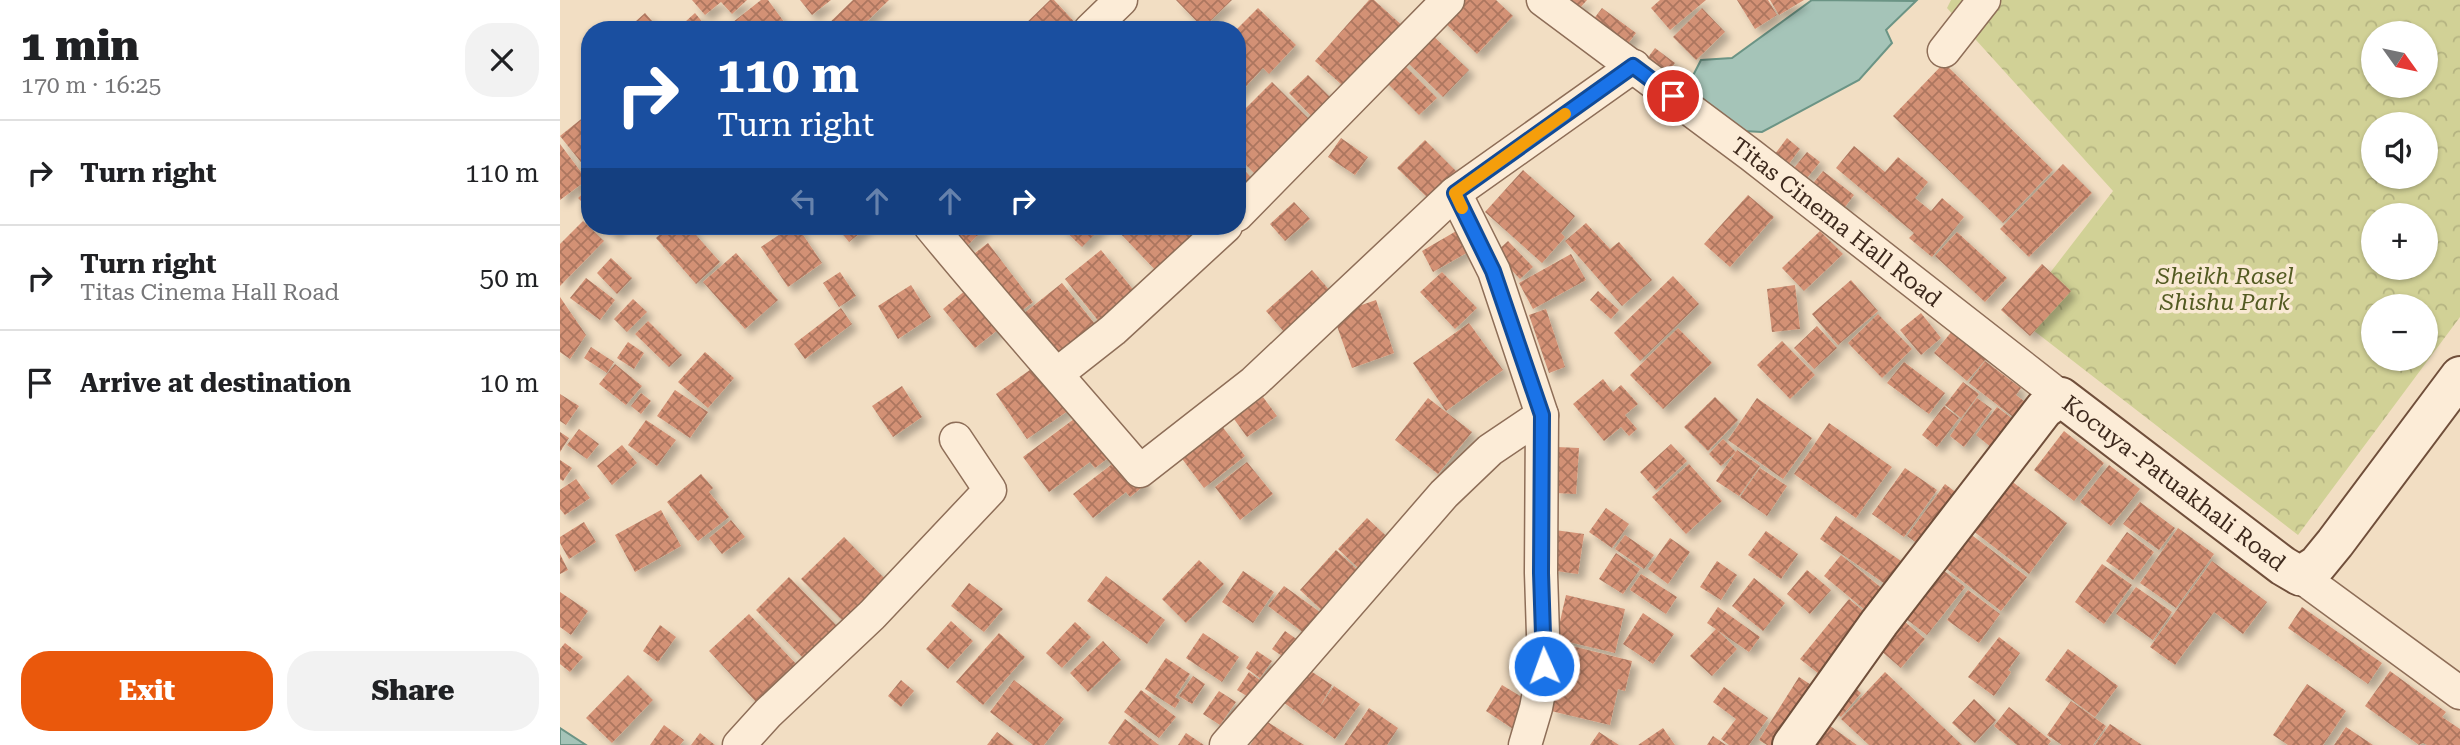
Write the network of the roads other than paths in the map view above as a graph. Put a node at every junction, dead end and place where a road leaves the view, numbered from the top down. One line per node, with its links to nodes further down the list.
1 (1121, 0): 5 (street)
2 (1448, 0): 9 (street)
3 (1543, 0): 7 (street, Titas Cinema Hall Road)
4 (1984, 0): 6 (street)
5 (1099, 21)
6 (1944, 51)
7 (1633, 66): 8 (street); 14 (street, Titas Cinema Hall Road)
8 (1455, 193): 12 (street); 15 (street)
9 (1246, 206)
10 (937, 235): 12 (street)
11 (1216, 235): 12 (street)
12 (1057, 374)
13 (2460, 376): 17 (main road, Kocuya-Patuakhali Road)
14 (2061, 397): 17 (main road, Kocuya-Patuakhali Road); 22 (main road, Kocuya-Patuakhali Road)
15 (1542, 415): 20 (street); 21 (street)
16 (956, 439): 19 (street)
17 (2300, 576): 18 (street)
18 (2460, 693)
19 (739, 745)
20 (1226, 745)
21 (1525, 745)
22 (1792, 745)

